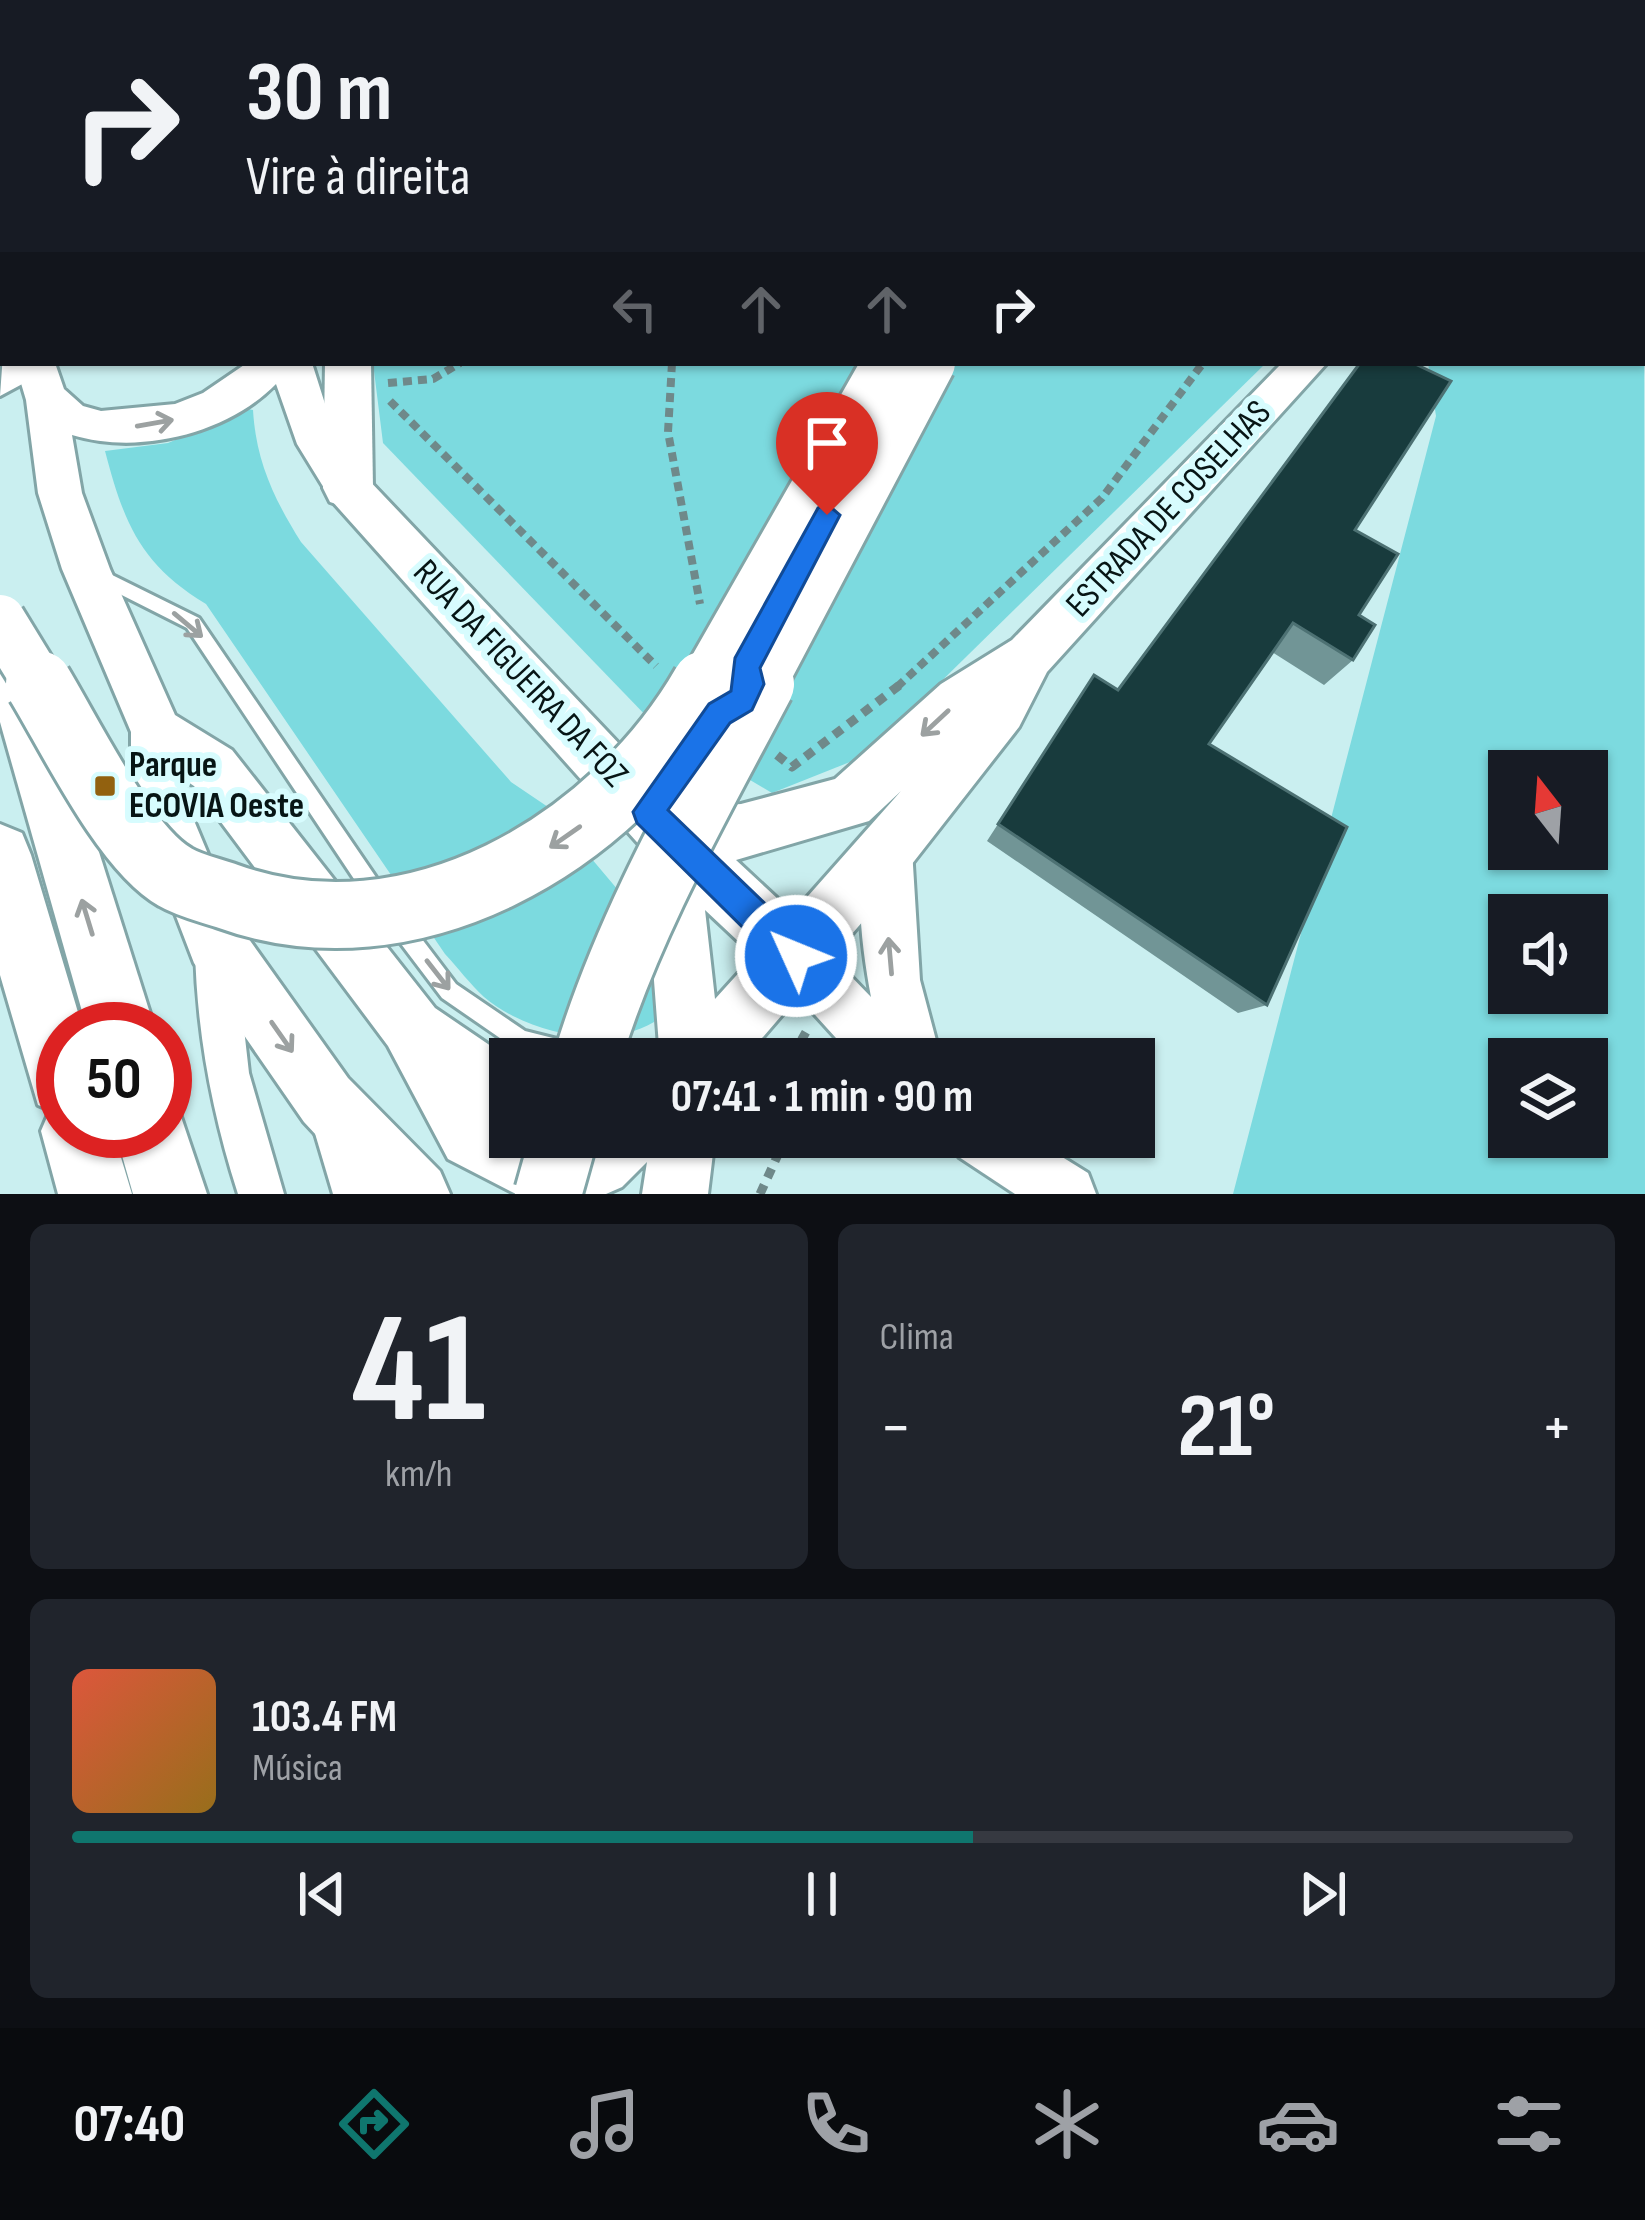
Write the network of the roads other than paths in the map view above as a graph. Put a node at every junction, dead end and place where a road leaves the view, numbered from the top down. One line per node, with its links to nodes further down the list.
1 (268, 366): 8 (main road, one-way to 1)
2 (293, 366): 11 (main road, RUA DA FIGUEIRA DA FOZ)
3 (349, 366): 11 (highway)
4 (886, 366): 13 (highway, one-way to 13, bridge)
5 (907, 366): 10 (lane)
6 (927, 366): 27 (highway, bridge)
7 (1304, 366): 14 (main road, ESTRADA DE COSELHAS)
8 (34, 376): 9 (highway); 12 (main road)
9 (0, 379)
10 (876, 424)
11 (348, 488): 18 (main road, RUA DA FIGUEIRA DA FOZ)
12 (86, 569): 17 (main road); 26 (lane, one-way to 26)
13 (0, 622): 24 (highway, one-way to 13)
14 (1030, 656): 18 (main road, one-way to 18); 19 (main road)
15 (731, 678): 16 (lane)
16 (720, 714)
17 (157, 732): 21 (main road); 25 (main road)
18 (659, 815): 22 (main road, RUA DA FIGUEIRA DA FOZ); 28 (main road)
19 (888, 848): 22 (main road); 31 (street, one-way to 19)
20 (0, 855): 23 (highway)
21 (214, 942): 33 (main road, one-way to 33); 44 (street)
22 (796, 956): 29 (main road); 30 (street, RUA DA FIGUEIRA DA FOZ)
23 (41, 1002)
24 (113, 1002)
25 (410, 1024): 32 (main road); 34 (main road)
26 (517, 1038)
27 (593, 1038)
28 (688, 1038)
29 (722, 1038)
30 (872, 1038)
31 (906, 1038)
32 (489, 1082)
33 (326, 1100): 45 (street); 46 (main road)
34 (489, 1145)
35 (85, 1158): 42 (highway)
36 (159, 1158): 43 (highway)
37 (513, 1158): 39 (main road)
38 (558, 1158): 47 (highway, bridge)
39 (605, 1158)
40 (679, 1158): 48 (main road)
41 (1012, 1158): 49 (street)
42 (95, 1194)
43 (170, 1194)
44 (261, 1194)
45 (356, 1194)
46 (416, 1194)
47 (548, 1194)
48 (674, 1194)
49 (1067, 1194)

